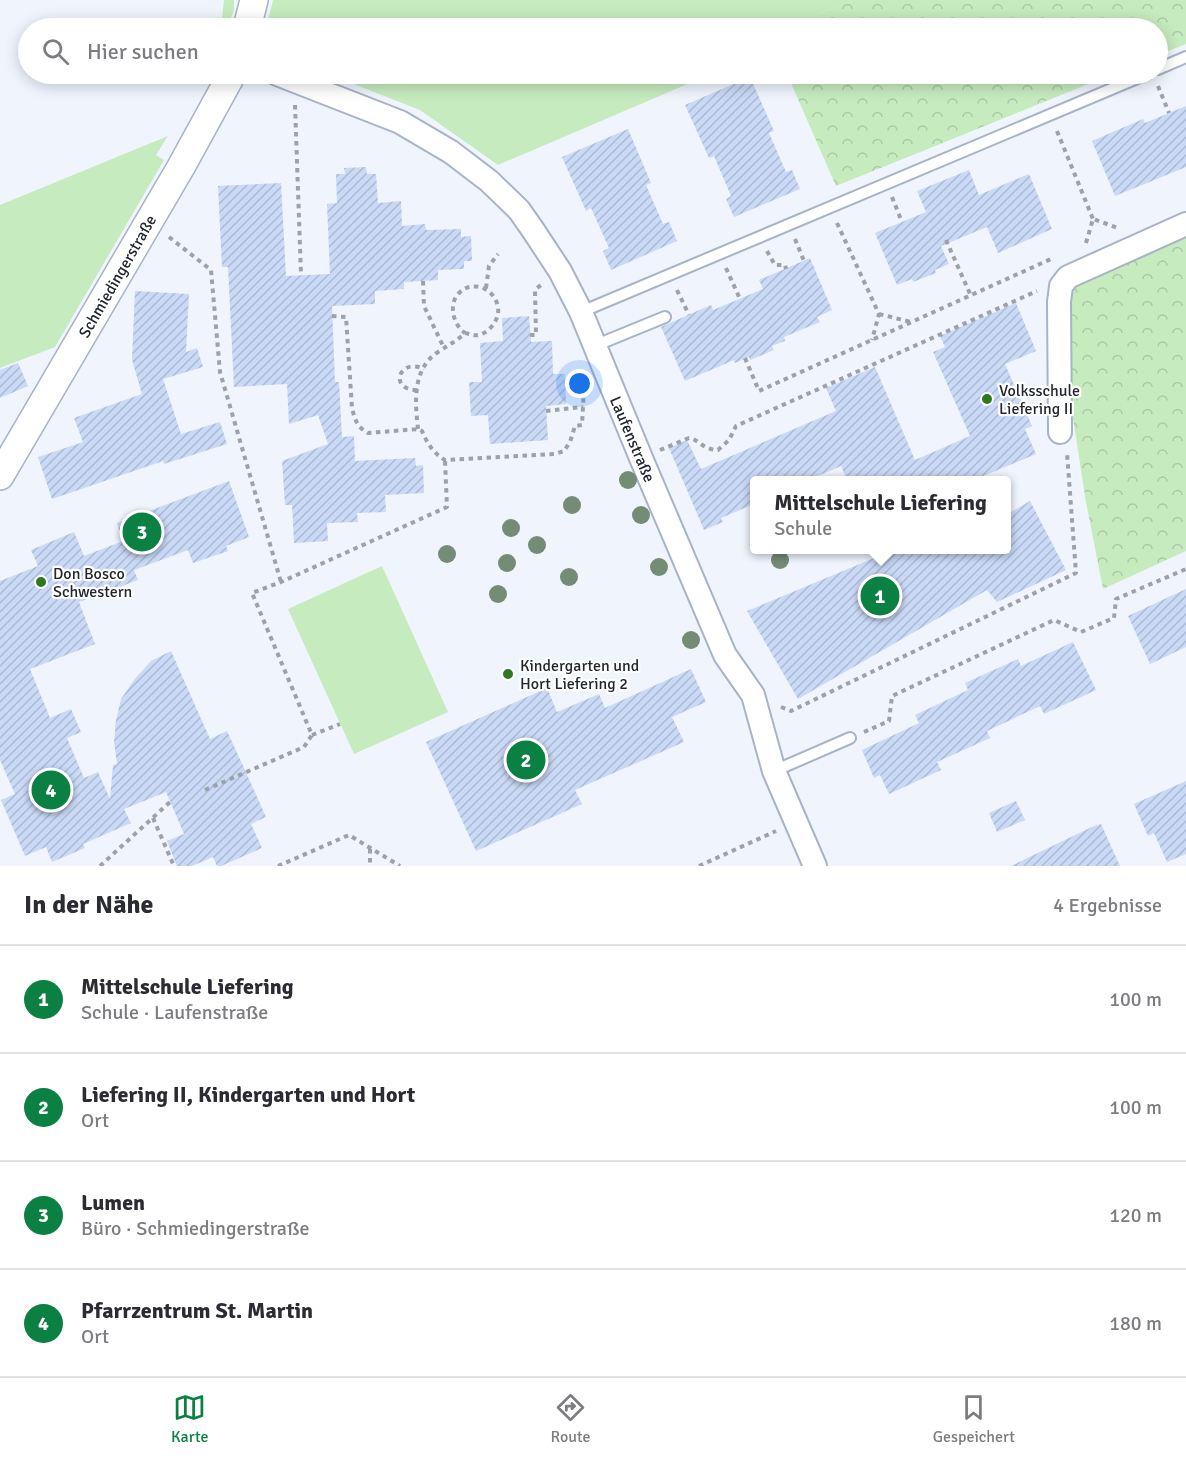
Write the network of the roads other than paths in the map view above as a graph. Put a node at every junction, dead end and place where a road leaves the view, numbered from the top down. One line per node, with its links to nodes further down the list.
1 (254, 0): 2 (street)
2 (250, 18)
3 (1186, 57): 4 (lane)
4 (1168, 65)
5 (226, 84): 13 (street, Schmiedingerstraße)
6 (303, 84): 9 (street, Laufenstraße)
7 (1123, 84): 9 (lane)
8 (1186, 224): 12 (street)
9 (581, 312): 11 (street, Laufenstraße)
10 (665, 318): 11 (lane)
11 (594, 346): 15 (street, Laufenstraße)
12 (1060, 432)
13 (0, 477)
14 (850, 738): 15 (lane)
15 (774, 771): 16 (street, Laufenstraße)
16 (815, 866)

